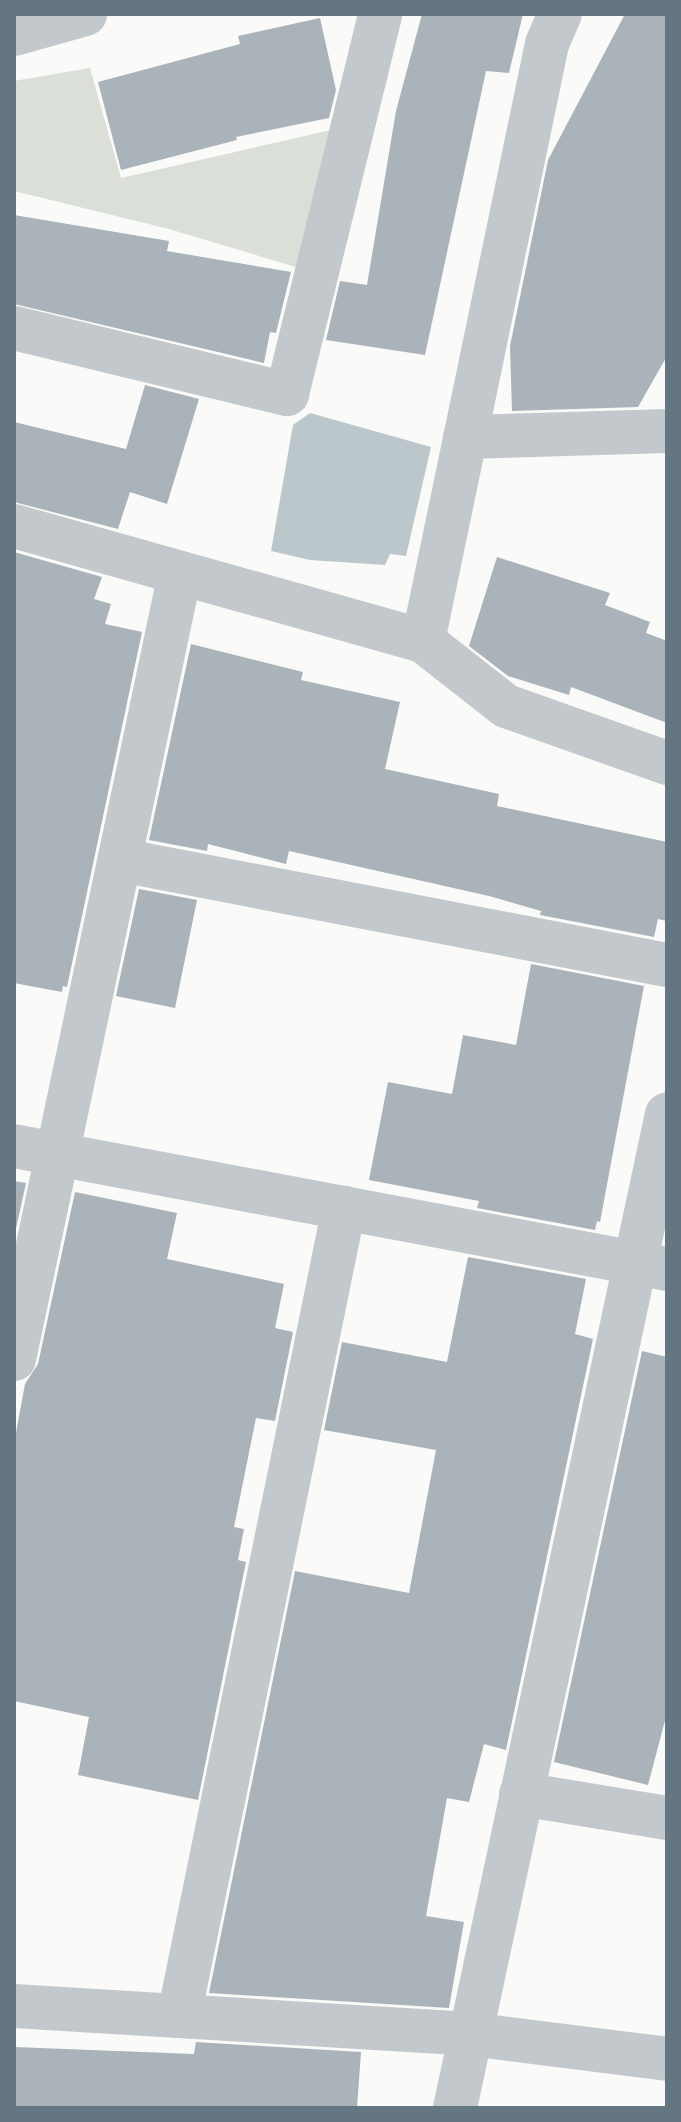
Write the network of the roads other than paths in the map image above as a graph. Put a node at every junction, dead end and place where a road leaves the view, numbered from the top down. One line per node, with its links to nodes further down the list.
1 (85, 14): 4 (street)
2 (380, 14): 5 (street)
3 (560, 14): 7 (street)
4 (14, 34)
5 (14, 328)
6 (667, 431): 7 (street)
7 (465, 437): 10 (street)
8 (14, 526): 9 (street)
9 (180, 573): 10 (street); 12 (street)
10 (423, 641): 11 (street)
11 (667, 763)
12 (120, 860): 13 (street); 16 (street)
13 (667, 965)
14 (667, 1114): 18 (street)
15 (14, 1146): 16 (street)
16 (59, 1155): 17 (street); 19 (street)
17 (344, 1208): 18 (street); 23 (street)
18 (650, 1265): 20 (street)
19 (14, 1359)
20 (521, 1794): 21 (street); 24 (street)
21 (667, 1818)
22 (14, 2006): 23 (street)
23 (179, 2016): 24 (street)
24 (470, 2034): 25 (street); 26 (street)
25 (667, 2059)
26 (455, 2108)

